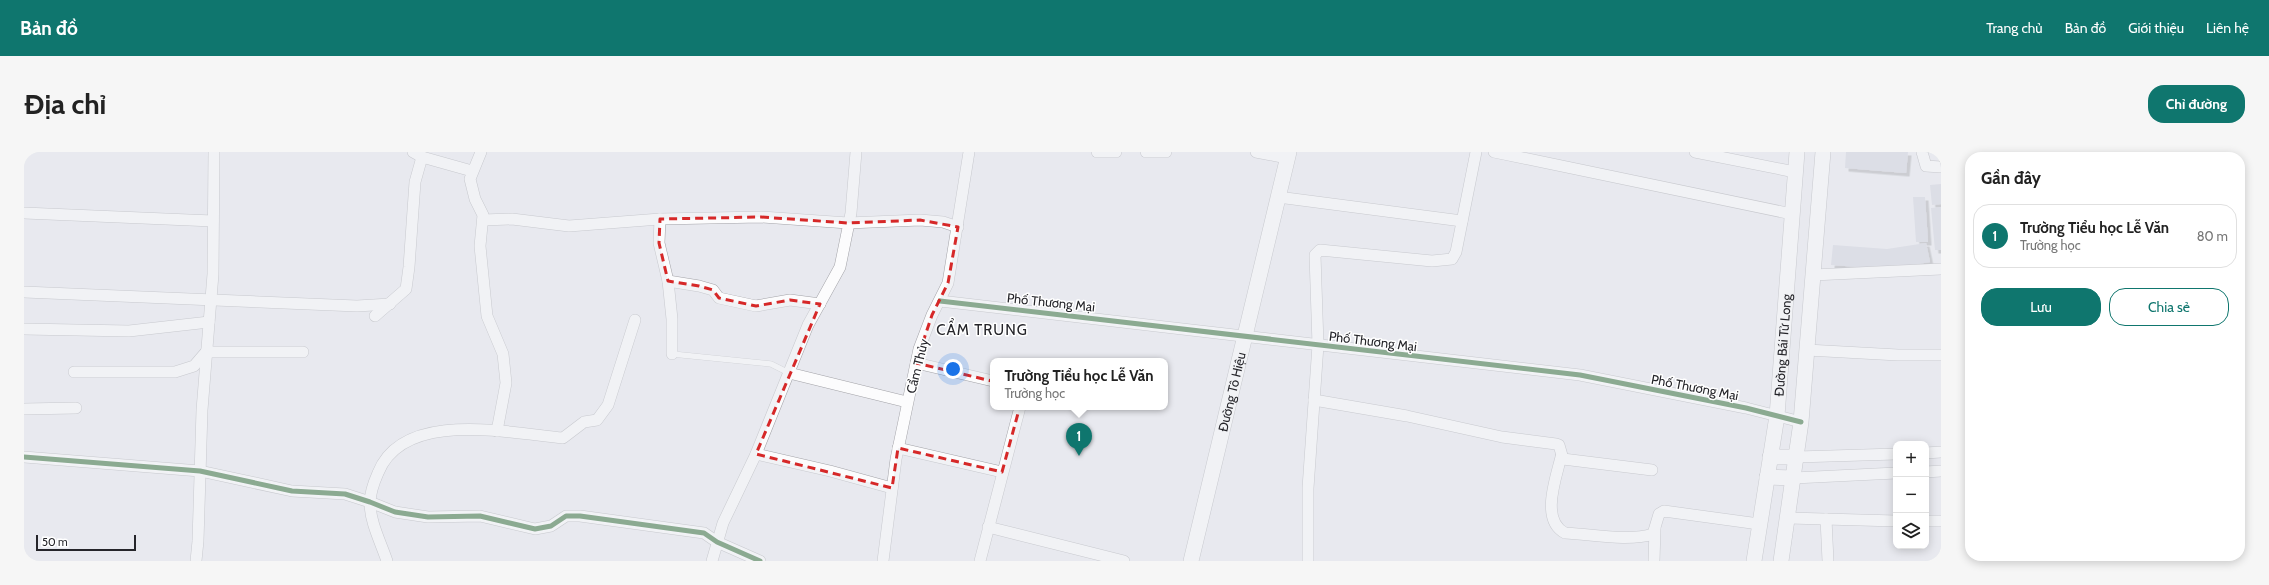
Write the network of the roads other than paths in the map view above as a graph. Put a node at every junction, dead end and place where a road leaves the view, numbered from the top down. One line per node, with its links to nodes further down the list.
1 (214, 152): 26 (street)
2 (481, 152): 19 (street)
3 (856, 152): 28 (street)
4 (969, 152): 29 (street, Cẩm Thủy)
5 (1097, 152): 6 (street)
6 (1116, 152)
7 (1146, 152): 8 (street)
8 (1166, 152)
9 (1256, 152): 17 (street)
10 (1476, 152): 27 (street)
11 (1494, 152): 23 (street)
12 (1695, 152): 20 (street)
13 (1796, 152): 20 (street, Đường Bái Tử Long)
14 (1823, 152): 31 (street, Đường Bái Tử Long)
15 (1922, 152): 18 (street)
16 (418, 154): 19 (street); 38 (street)
17 (1288, 155): 21 (street, Đường Tô Hiệu)
18 (1941, 167)
19 (472, 171): 25 (street)
20 (1795, 172): 23 (street, Đường Bái Tử Long)
21 (1278, 197): 27 (street); 44 (street, Đường Tô Hiệu)
22 (24, 213): 26 (street)
23 (1792, 214): 30 (street, Đường Bái Tử Long)
24 (660, 219): 25 (street); 28 (street); 34 (street)
25 (483, 220): 62 (street)
26 (213, 221): 36 (street)
27 (1462, 221): 45 (street)
28 (848, 223): 29 (street); 39 (street)
29 (958, 227): 37 (street, Cẩm Thủy)
30 (1790, 234): 31 (street); 60 (street, Đường Bái Tử Long)
31 (1816, 234): 33 (street, Đường Bái Tử Long)
32 (1941, 269): 33 (street)
33 (1813, 275): 46 (street, Đường Bái Tử Long)
34 (668, 281): 39 (street); 49 (street)
35 (24, 292): 36 (street)
36 (211, 299): 38 (street); 42 (street)
37 (940, 301): 44 (street, Phố Thương Mại); 51 (street, Cẩm Thủy)
38 (390, 304): 40 (street)
39 (820, 304): 53 (street)
40 (375, 316)
41 (635, 320): 62 (street)
42 (209, 322): 43 (street); 47 (street)
43 (24, 329)
44 (1245, 335): 45 (street, Phố Thương Mại); 98 (street, Đường Tô Hiệu)
45 (1318, 345): 55 (street); 60 (street, Phố Thương Mại)
46 (1807, 350): 50 (street); 61 (street, Đường Bái Tử Long)
47 (206, 352): 48 (street); 52 (street); 73 (street)
48 (303, 352)
49 (672, 354): 53 (lane)
50 (1941, 355)
51 (916, 363): 54 (street); 56 (street, Cẩm Thủy)
52 (74, 372)
53 (788, 373): 56 (street); 66 (street)
54 (990, 380)
55 (1314, 400): 69 (street); 99 (street)
56 (908, 402): 63 (street, Cẩm Thủy)
57 (76, 408): 58 (street)
58 (24, 409)
59 (1019, 410): 75 (street)
60 (1777, 416): 61 (street, Phố Thương Mại); 70 (street, Đường Bái Tử Long)
61 (1801, 422): 71 (street, Đường Bái Tử Long)
62 (497, 431): 81 (street)
63 (898, 448): 75 (street); 80 (street, Cẩm Thủy)
64 (1929, 452): 65 (street)
65 (1941, 452)
66 (756, 454): 80 (street); 90 (street)
67 (1893, 454): 71 (street)
68 (24, 457): 73 (street)
69 (1561, 457): 72 (street); 89 (street)
70 (1770, 457): 71 (street); 78 (street, Đường Bái Tử Long)
71 (1797, 457): 79 (street, Đường Bái Tử Long)
72 (1652, 470)
73 (200, 471): 81 (street); 91 (street)
74 (1941, 471): 76 (street)
75 (1002, 472): 88 (street)
76 (1929, 472)
77 (1893, 473): 79 (street)
78 (1767, 477): 79 (street); 87 (street, Đường Bái Tử Long)
79 (1794, 478): 82 (street, Đường Bái Tử Long)
80 (892, 488): 95 (street, Cẩm Thủy)
81 (370, 502): 90 (street); 92 (street)
82 (1789, 518): 83 (street); 102 (street, Đường Bái Tử Long)
83 (1826, 519): 85 (street); 103 (street)
84 (1941, 520): 86 (street)
85 (1893, 521)
86 (1929, 521)
87 (1759, 524): 89 (street); 101 (street, Đường Bái Tử Long)
88 (988, 527): 96 (street); 97 (street)
89 (1656, 529): 100 (street)
90 (717, 542): 93 (street); 94 (street)
91 (196, 561)
92 (387, 561)
93 (712, 561)
94 (760, 561)
95 (883, 561)
96 (980, 561)
97 (1120, 561)
98 (1191, 561)
99 (1308, 561)
100 (1654, 561)
101 (1754, 561)
102 (1781, 561)
103 (1828, 561)

